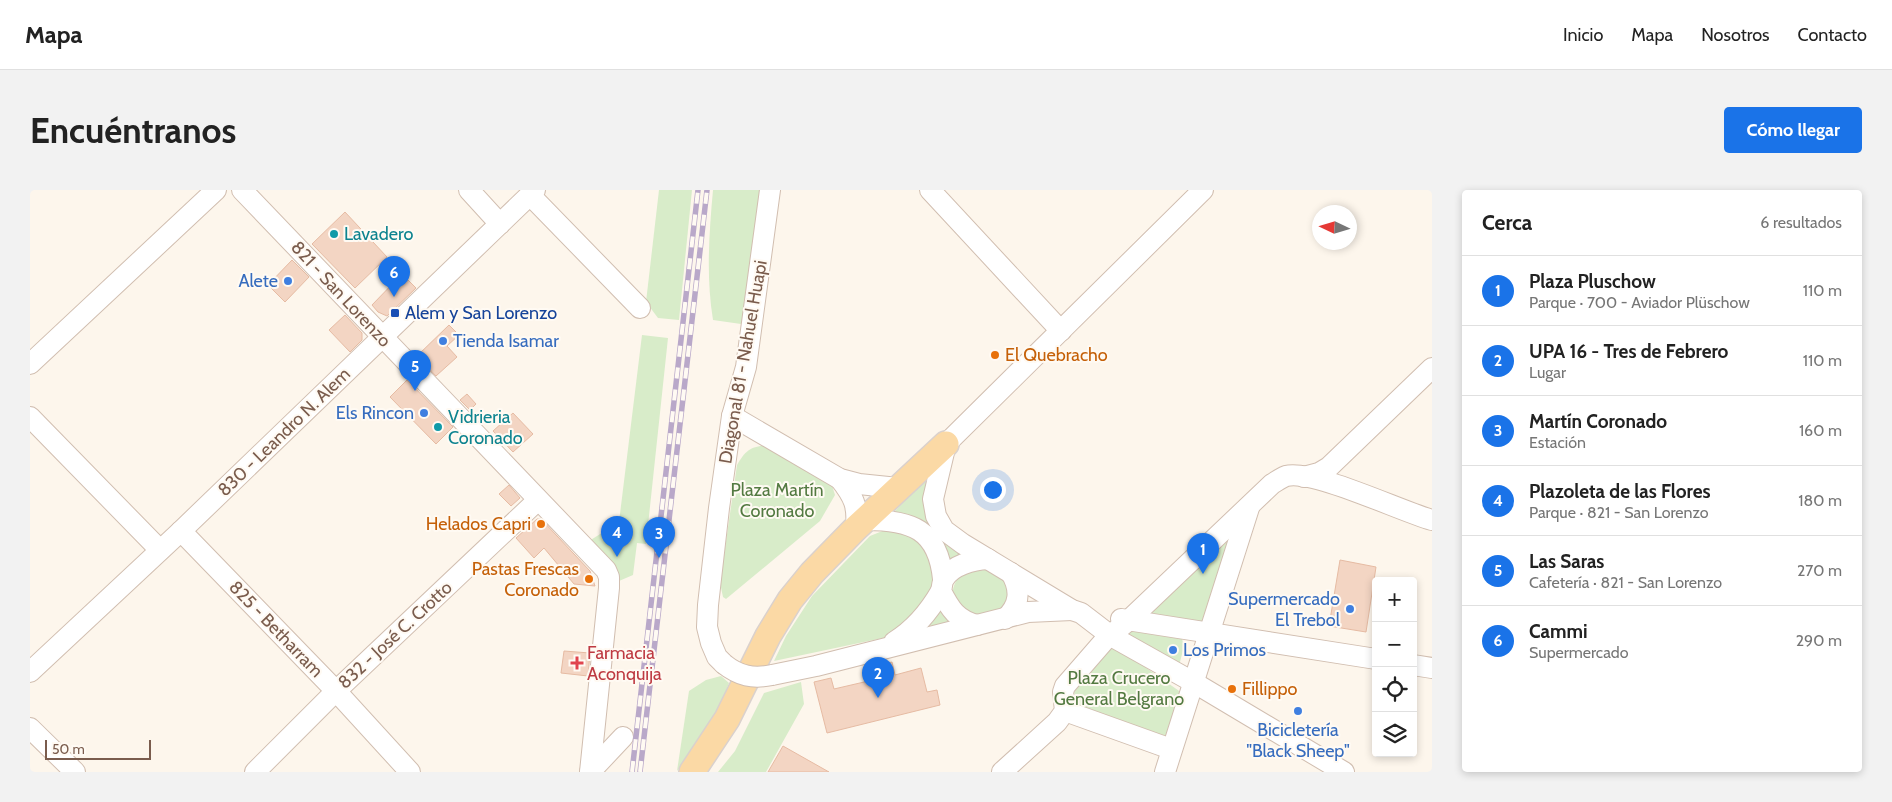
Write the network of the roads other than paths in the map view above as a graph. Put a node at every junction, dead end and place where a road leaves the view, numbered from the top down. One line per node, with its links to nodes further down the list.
1 (216, 190): 12 (street)
2 (242, 190): 11 (street, 821 - San Lorenzo)
3 (469, 190): 8 (street)
4 (770, 190): 14 (street, Diagonal 81 - Nahuel Huapi)
5 (930, 190): 10 (street)
6 (1202, 190): 10 (street)
7 (533, 192): 8 (street, 830 - Leandro N. Alem); 9 (street)
8 (500, 224): 11 (street, 830 - Leandro N. Alem)
9 (640, 308)
10 (1061, 330): 17 (street)
11 (382, 338): 22 (street, 821 - San Lorenzo); 26 (street, 830 - Leandro N. Alem)
12 (30, 364)
13 (1432, 368): 19 (street)
14 (732, 416): 16 (street); 18 (street, Diagonal 81 - Nahuel Huapi)
15 (30, 417): 27 (street)
16 (765, 436): 18 (street); 20 (street)
17 (946, 444): 21 (main road); 28 (street)
18 (726, 465): 37 (street, Diagonal 81 - Nahuel Huapi, bridge)
19 (1304, 477): 23 (street); 24 (street)
20 (840, 479): 21 (street); 25 (street)
21 (898, 488): 25 (main road)
22 (538, 500): 43 (street, 832 - José C. Crotto); 51 (street, 821 - San Lorenzo)
23 (1250, 506): 33 (street); 35 (street)
24 (1432, 520)
25 (861, 524): 30 (street); 52 (main road)
26 (181, 531): 27 (street, 830 - Leandro N. Alem); 43 (street, 825 - Betharram)
27 (160, 550): 41 (street, 830 - Leandro N. Alem)
28 (988, 559): 29 (street); 30 (street)
29 (1011, 573): 31 (street); 32 (street)
30 (942, 585): 34 (street); 37 (street, Diagonal 81 - Nahuel Huapi)
31 (1077, 611): 32 (street); 33 (street); 36 (street)
32 (1005, 619): 34 (street)
33 (1129, 620): 35 (street); 36 (street)
34 (977, 626): 37 (street, Diagonal 81 - Nahuel Huapi)
35 (1208, 634): 38 (street); 42 (street)
36 (1111, 636): 42 (street); 44 (street)
37 (882, 649)
38 (1372, 658)
39 (1417, 666): 40 (street)
40 (1432, 668)
41 (30, 672)
42 (1193, 682): 47 (street); 55 (street)
43 (336, 691): 49 (street, 832 - José C. Crotto); 50 (street, 825 - Betharram)
44 (1065, 710): 47 (street); 53 (street)
45 (30, 728): 48 (street)
46 (623, 737): 51 (street)
47 (1171, 749): 54 (street)
48 (74, 772)
49 (255, 772)
50 (410, 772)
51 (590, 772)
52 (692, 772)
53 (1002, 772)
54 (1164, 772)
55 (1344, 772)

